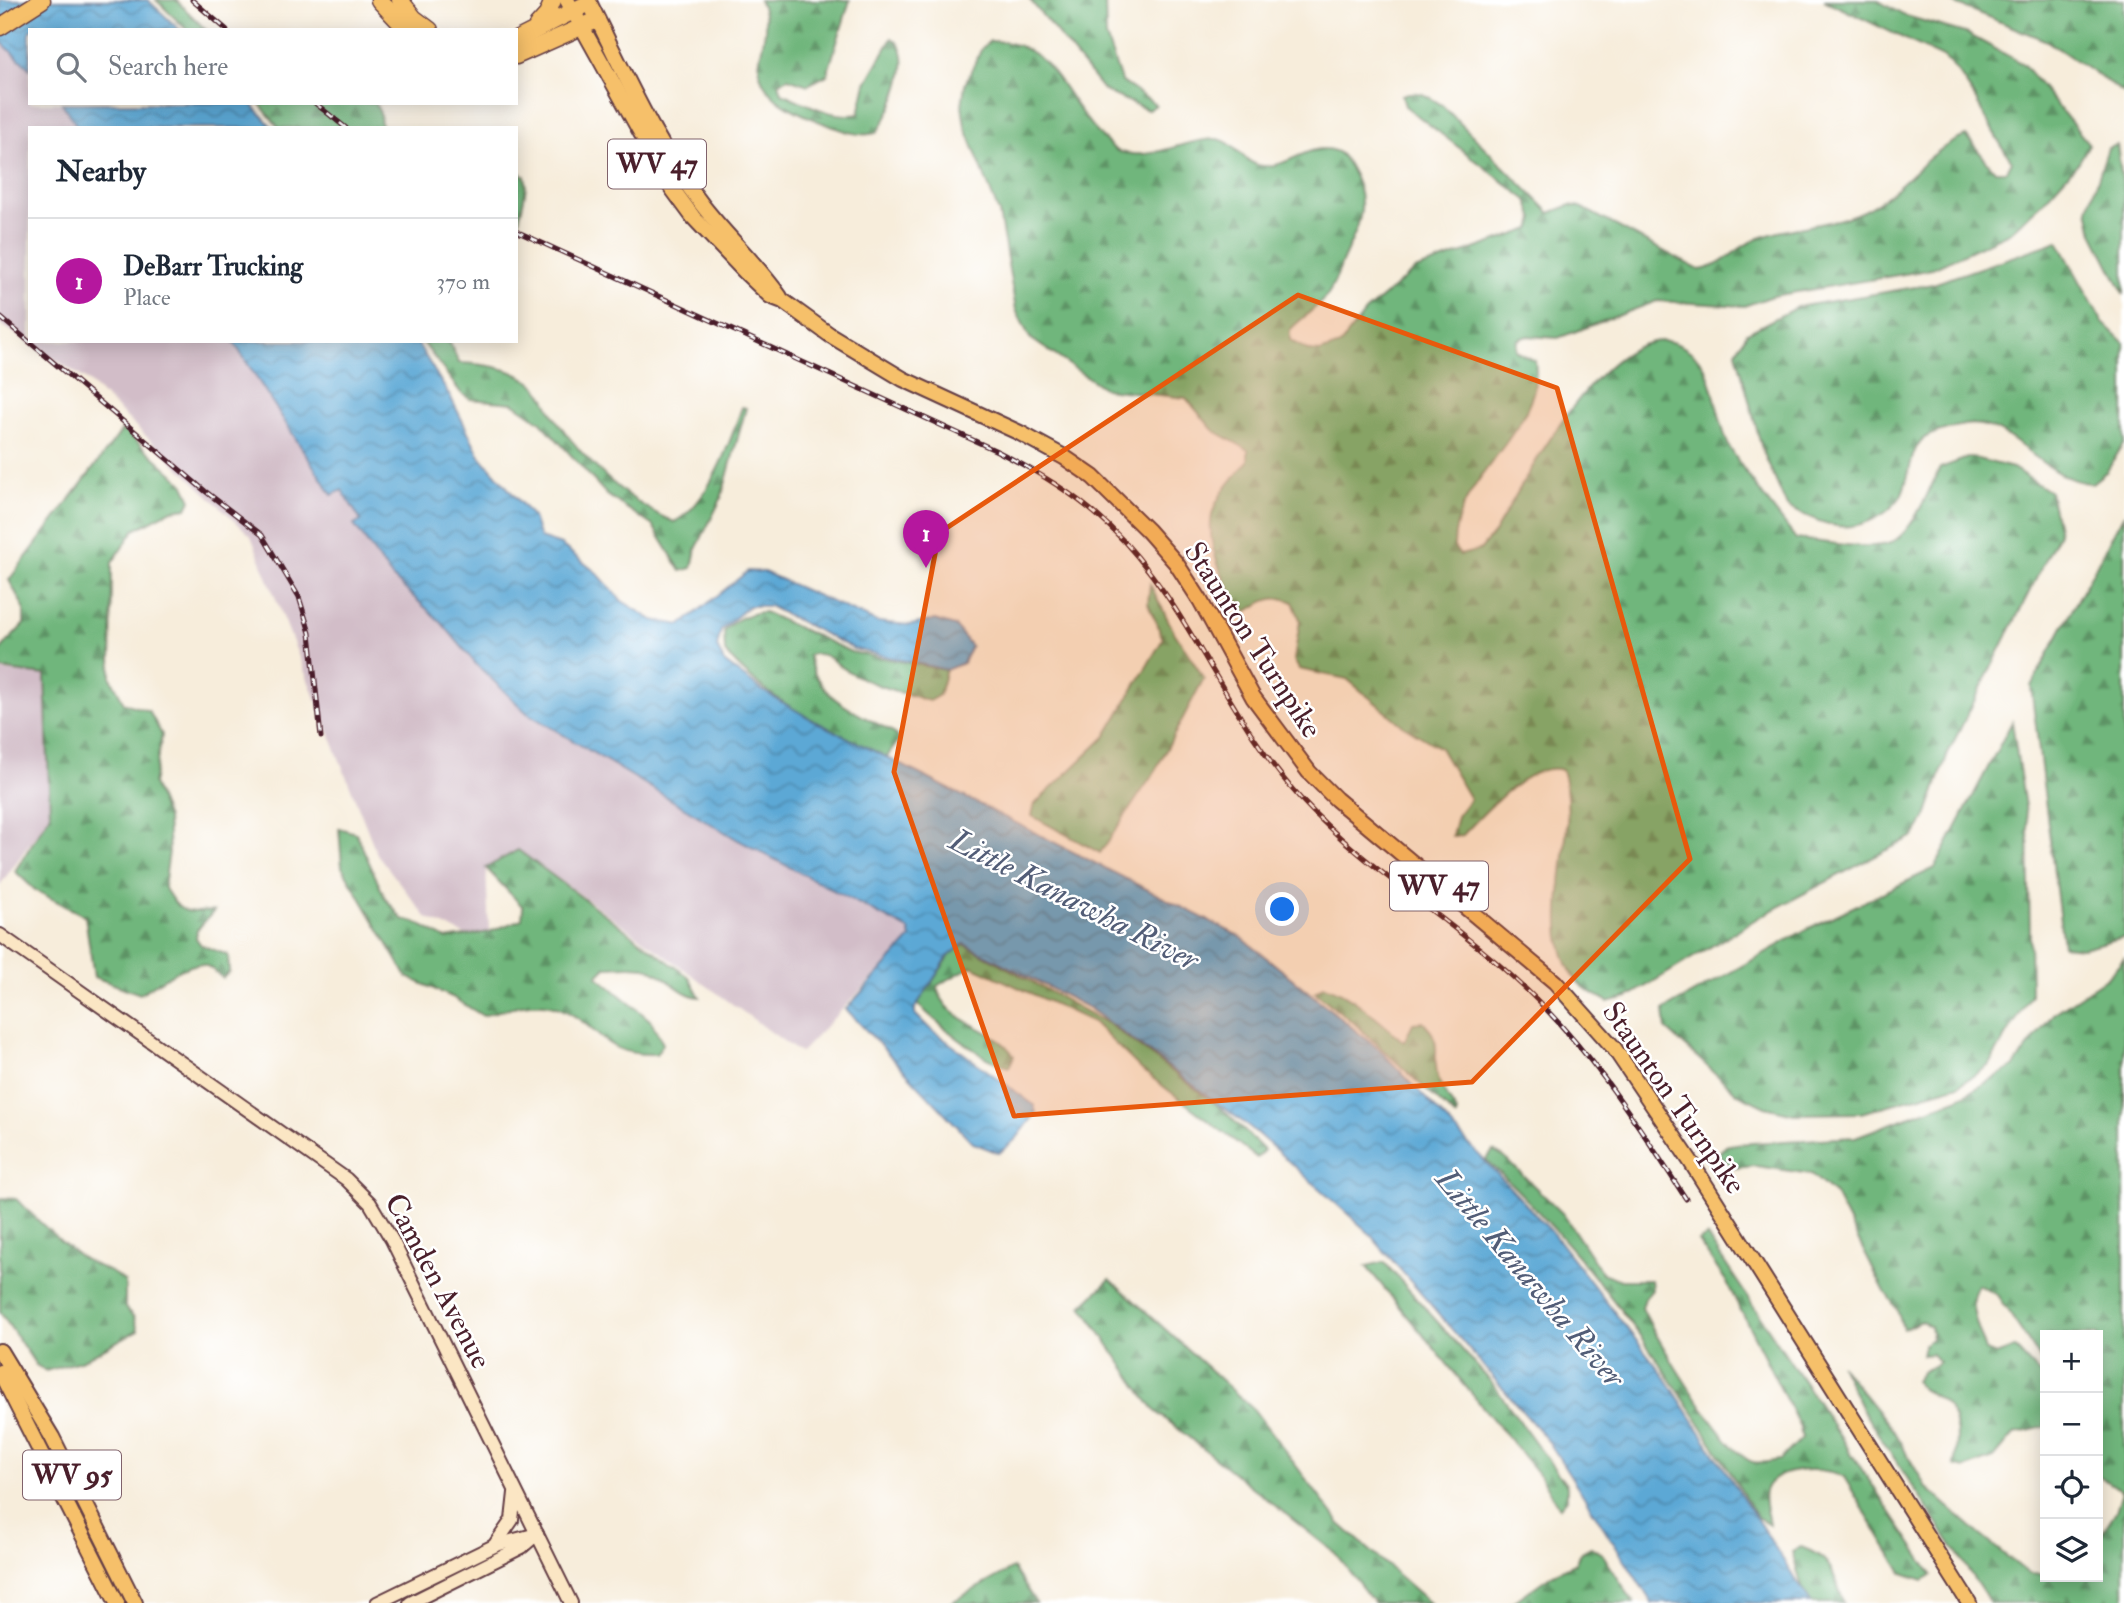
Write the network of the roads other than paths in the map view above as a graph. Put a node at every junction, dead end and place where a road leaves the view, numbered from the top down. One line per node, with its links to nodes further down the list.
1 (42, 0): 8 (highway)
2 (379, 0): 9 (highway)
3 (400, 0): 10 (highway)
4 (552, 0): 12 (highway)
5 (588, 1): 6 (highway); 7 (main road, WV 47)
6 (570, 6): 11 (main road, WV 47); 12 (highway)
7 (597, 20): 11 (highway); 14 (main road, WV 47)
8 (0, 27)
9 (405, 28)
10 (427, 28)
11 (582, 28): 13 (highway); 14 (main road, WV 47)
12 (519, 39)
13 (518, 55)
14 (783, 301): 26 (main road, Staunton Turnpike / WV 47)
15 (0, 935): 18 (street, Camden Avenue)
16 (0, 1351): 22 (main road, WV 95)
17 (0, 1372): 21 (main road, WV 95)
18 (515, 1490): 19 (street, Camden Avenue); 20 (street)
19 (537, 1534): 20 (street); 24 (street); 25 (street, Camden Avenue)
20 (490, 1548): 23 (street)
21 (117, 1603)
22 (135, 1603)
23 (377, 1603)
24 (410, 1603)
25 (571, 1603)
26 (1969, 1603)

